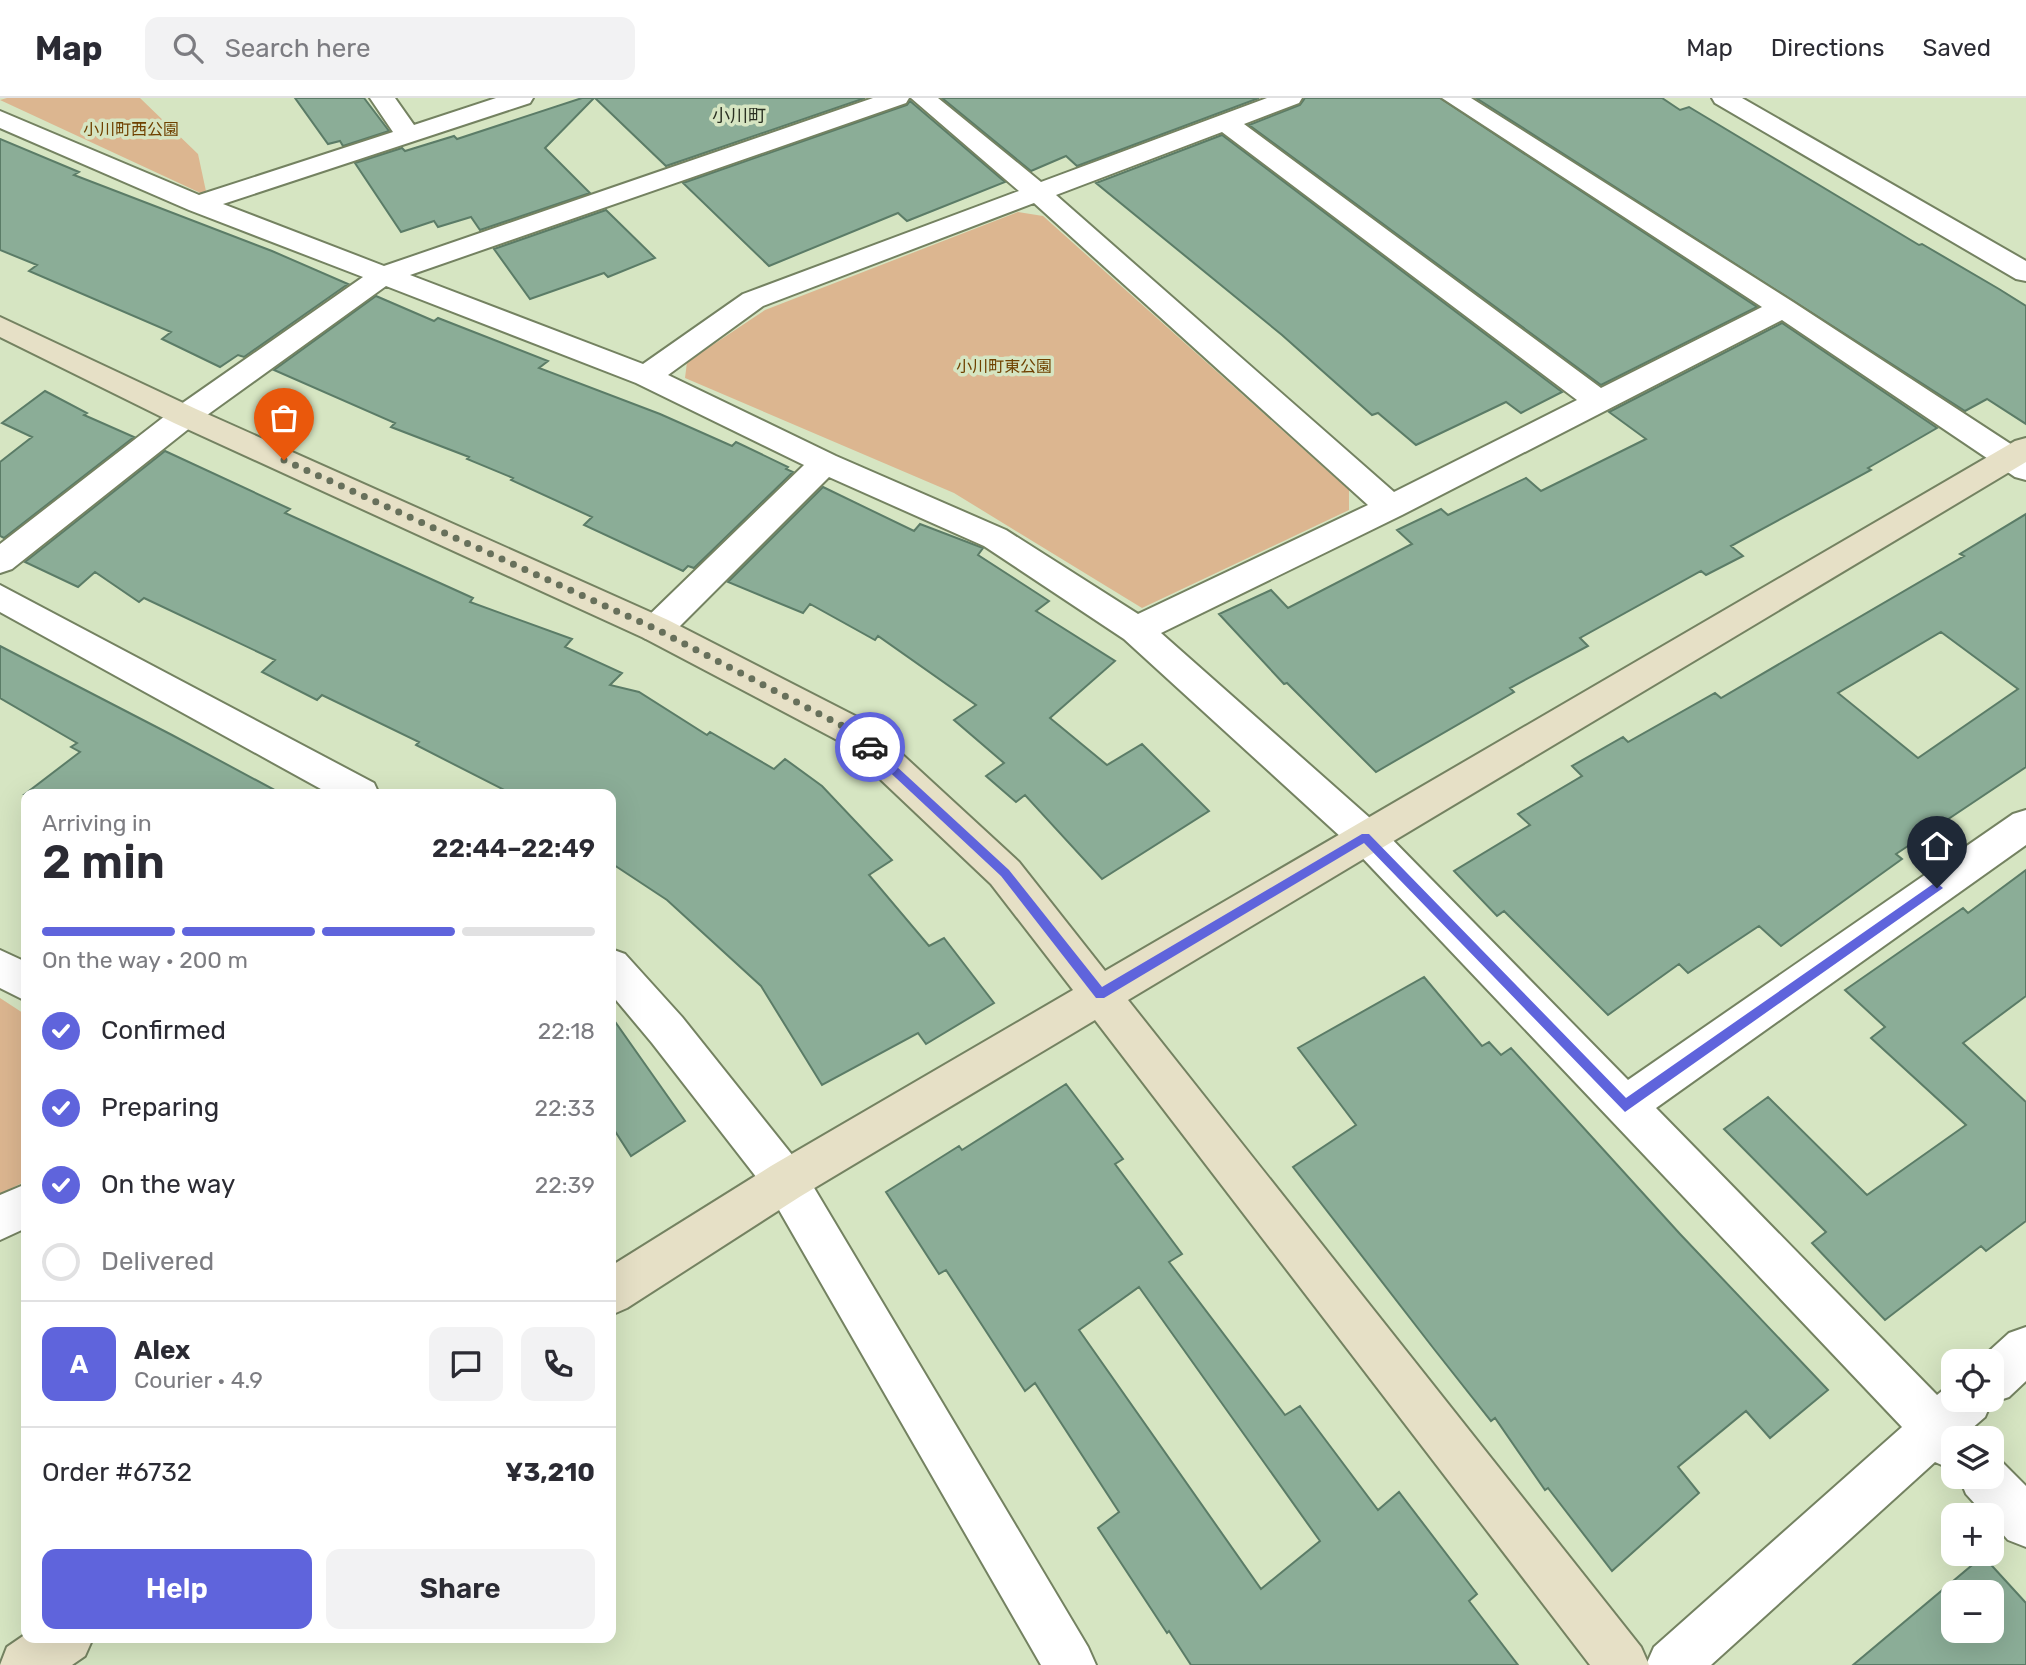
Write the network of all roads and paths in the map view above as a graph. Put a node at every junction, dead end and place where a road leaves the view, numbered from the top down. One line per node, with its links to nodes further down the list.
1 (382, 98): 10 (street)
2 (521, 98): 10 (street)
3 (897, 98): 14 (street)
4 (923, 98): 11 (street)
5 (1290, 98): 9 (street)
6 (1454, 98): 15 (street)
7 (1724, 98): 13 (street)
8 (0, 119): 12 (street)
9 (1226, 123): 11 (street); 18 (street)
10 (408, 134): 12 (street)
11 (1037, 192): 17 (street); 22 (street)
12 (198, 204): 14 (street)
13 (2026, 273)
14 (384, 275): 17 (street); 19 (street)
15 (1783, 308): 18 (street); 20 (street)
16 (0, 326): 19 (street)
17 (646, 376): 21 (street)
18 (1597, 400): 22 (street)
19 (185, 415): 23 (street); 25 (street)
20 (2020, 458): 29 (street)
21 (825, 463): 25 (street); 26 (street)
22 (1391, 507): 26 (street)
23 (0, 561)
24 (0, 597): 27 (street)
25 (656, 629): 33 (street)
26 (1136, 630): 29 (street)
27 (352, 789)
28 (2026, 825): 34 (street)
29 (1366, 837): 33 (street); 34 (street)
30 (0, 967): 32 (street)
31 (616, 973): 35 (street)
32 (21, 980)
33 (1100, 994): 35 (street); 47 (street)
34 (1625, 1106): 41 (street)
35 (786, 1181): 38 (street); 46 (street)
36 (21, 1208): 37 (street)
37 (0, 1219)
38 (616, 1289)
39 (2026, 1350): 40 (street)
40 (2004, 1369)
41 (1952, 1425): 48 (street)
42 (1994, 1489): 43 (street)
43 (2026, 1522)
44 (59, 1643): 45 (street)
45 (25, 1665)
46 (1070, 1665)
47 (1623, 1665)
48 (1672, 1665)

